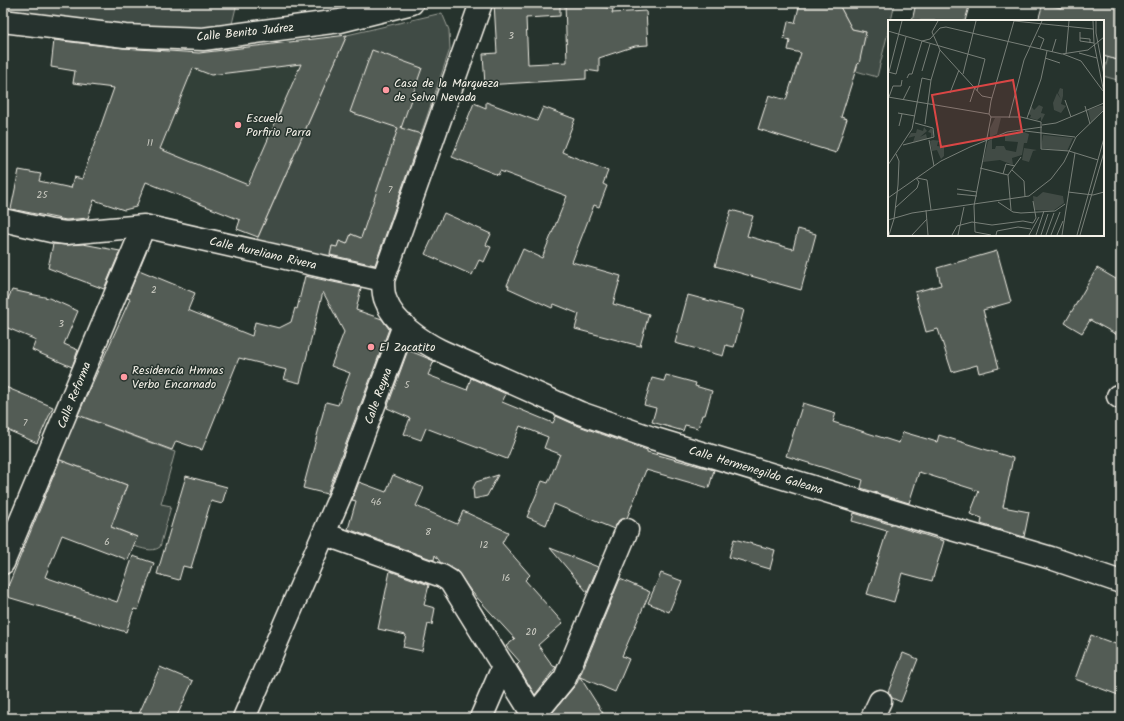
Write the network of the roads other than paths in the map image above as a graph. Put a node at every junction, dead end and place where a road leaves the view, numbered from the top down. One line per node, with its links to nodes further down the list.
1 (412, 3): 3 (street, Calle Benito Juárez)
2 (481, 3): 6 (street)
3 (3, 21)
4 (3, 220): 5 (street, Calle Aureliano Rivera)
5 (144, 226): 6 (street, Calle Aureliano Rivera); 10 (street, Calle Reforma)
6 (383, 280): 7 (street)
7 (404, 325): 9 (street, Calle Reyna); 11 (street, Calle Hermenegildo Galeana)
8 (627, 530): 13 (street)
9 (324, 534): 12 (street); 14 (street, Calle Reyna)
10 (3, 563)
11 (1121, 582)
12 (503, 667): 13 (street); 15 (street)
13 (534, 717)
14 (244, 718)
15 (481, 718)

